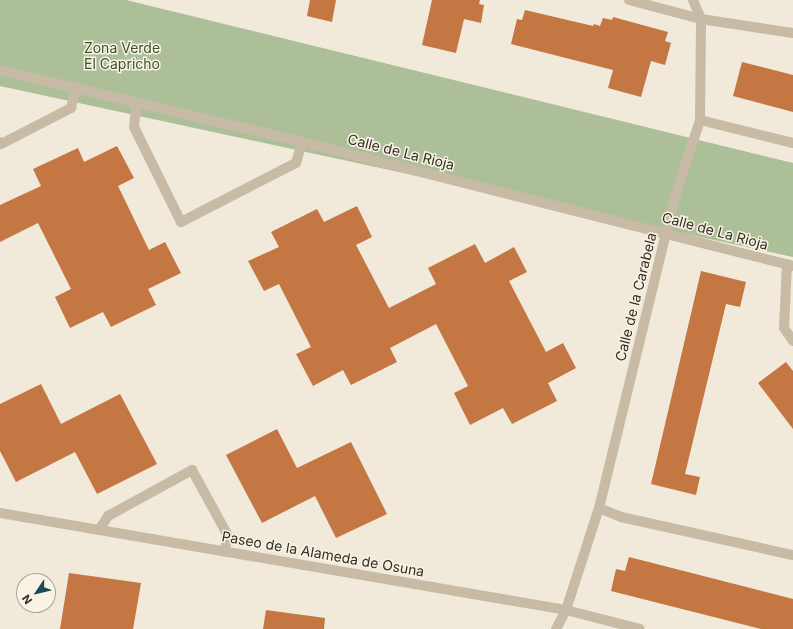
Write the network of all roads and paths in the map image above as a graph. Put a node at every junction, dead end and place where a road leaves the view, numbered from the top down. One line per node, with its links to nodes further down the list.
1 (629, 0): 3 (street)
2 (693, 0): 3 (street, Calle de la Carabela)
3 (701, 19): 4 (street); 8 (street, Calle de la Carabela)
4 (793, 33)
5 (0, 70): 6 (street, Calle de La Rioja)
6 (76, 88): 7 (street, Calle de La Rioja); 9 (street)
7 (137, 102): 10 (street, Calle de La Rioja); 10 (street)
8 (700, 120): 11 (street); 12 (street, Calle de la Carabela)
9 (0, 142)
10 (302, 142): 12 (street, Calle de La Rioja)
11 (793, 143)
12 (666, 233): 13 (street, Calle de La Rioja); 15 (street, Calle de la Carabela)
13 (790, 265): 14 (street)
14 (793, 341)
15 (600, 508): 19 (street); 20 (street, Calle de la Carabela)
16 (0, 513): 17 (street, Paseo de la Alameda de Osuna)
17 (100, 530): 18 (street, Paseo de la Alameda de Osuna); 18 (street)
18 (225, 552): 20 (street, Paseo de la Alameda de Osuna)
19 (793, 555)
20 (566, 610): 21 (street, Calle de la Carabela); 22 (street, Paseo de la Alameda de Osuna)
21 (556, 629)
22 (640, 629)

